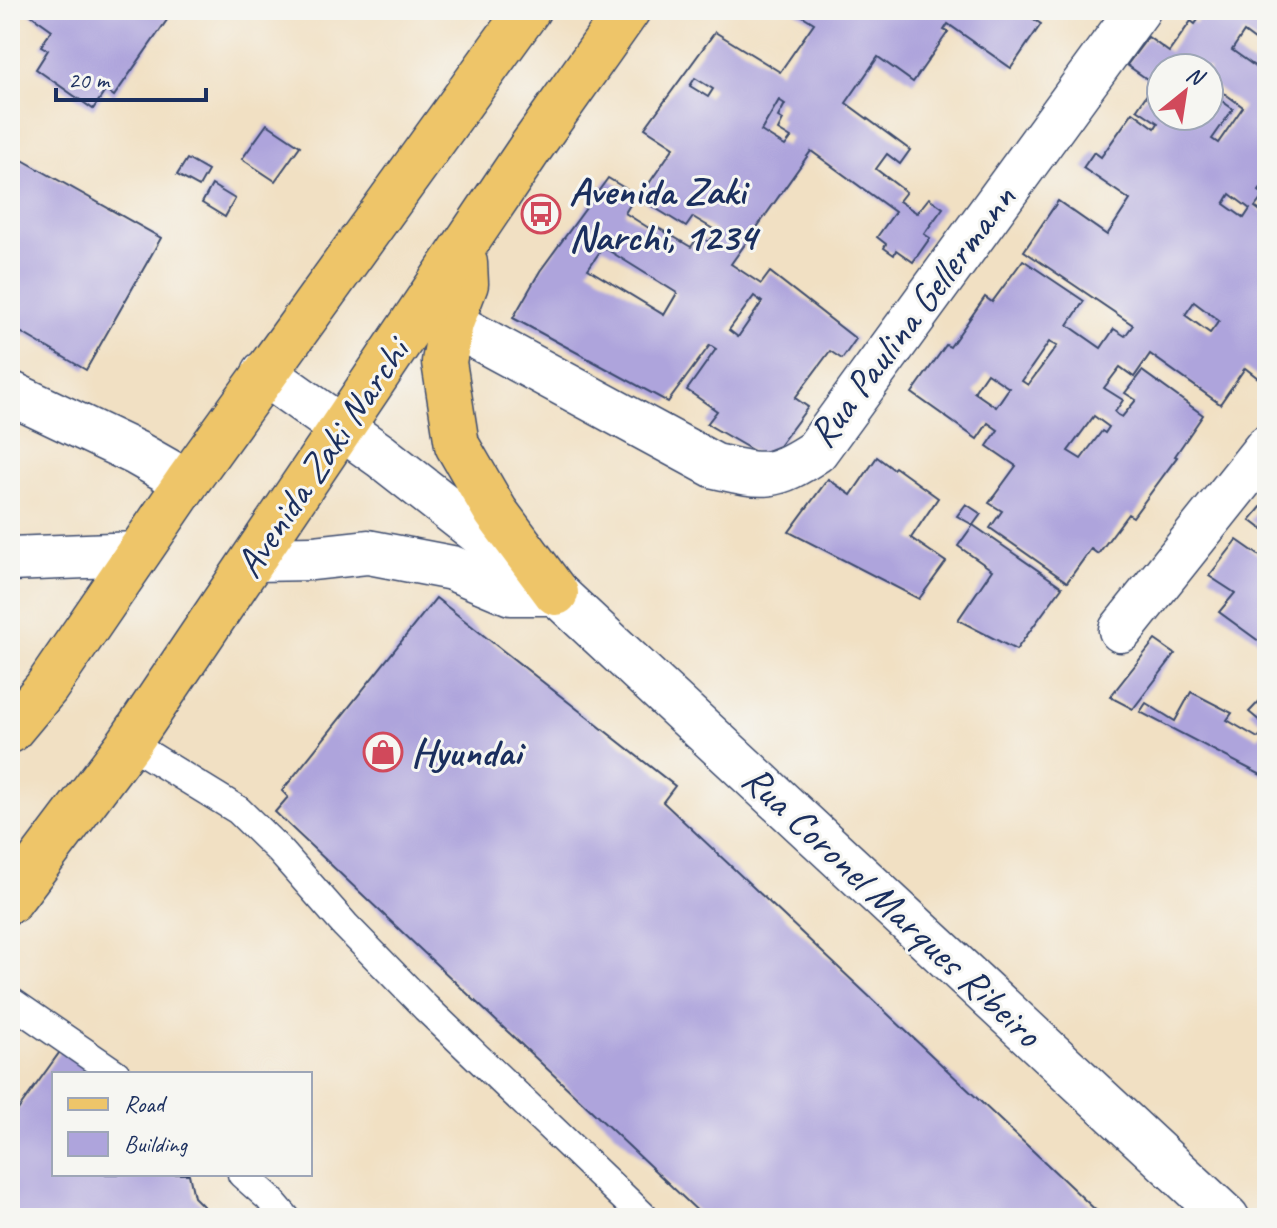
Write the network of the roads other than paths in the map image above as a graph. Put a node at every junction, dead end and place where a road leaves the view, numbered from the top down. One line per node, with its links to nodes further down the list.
1 (528, 10): 6 (main road)
2 (628, 10): 4 (main road, Avenida Zaki Narchi)
3 (1138, 10): 5 (street, Rua Paulina Gellermann)
4 (464, 246): 5 (main road); 8 (main road, Avenida Zaki Narchi)
5 (451, 323): 14 (main road)
6 (264, 373): 8 (street, Rua Coronel Marques Ribeiro); 10 (main road)
7 (10, 393): 10 (street)
8 (343, 428): 13 (main road, Avenida Zaki Narchi); 14 (street, Rua Coronel Marques Ribeiro)
9 (1267, 447): 15 (street)
10 (187, 482): 11 (main road)
11 (137, 554): 12 (street); 16 (main road)
12 (10, 559)
13 (254, 559): 14 (street); 17 (main road, Avenida Zaki Narchi)
14 (556, 593): 24 (street, Rua Coronel Marques Ribeiro)
15 (1121, 630)
16 (10, 731)
17 (129, 743): 18 (main road, Avenida Zaki Narchi); 23 (lane)
18 (10, 901)
19 (10, 1001): 20 (lane)
20 (113, 1072)
21 (244, 1176): 22 (lane)
22 (286, 1218)
23 (645, 1218)
24 (1227, 1218)

